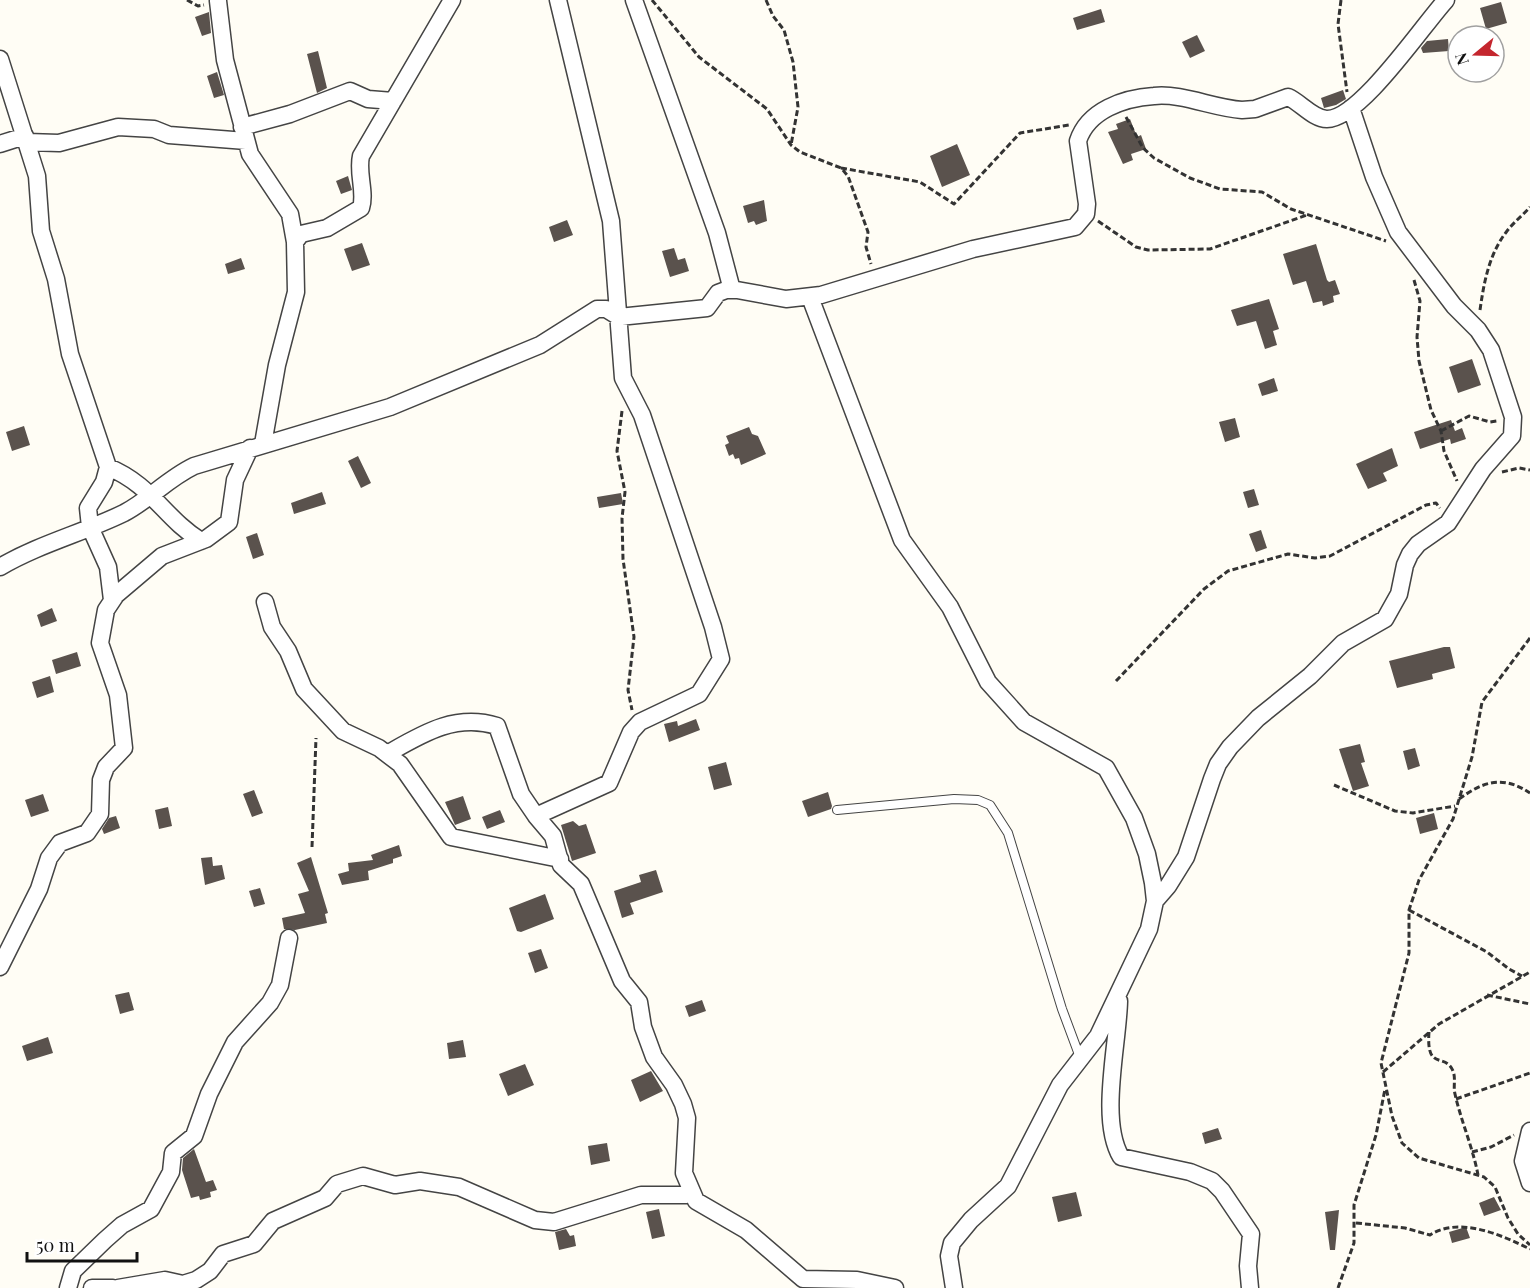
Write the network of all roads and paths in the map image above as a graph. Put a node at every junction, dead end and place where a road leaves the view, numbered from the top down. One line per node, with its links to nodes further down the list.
1 (452, 0): 10 (street)
2 (558, 0): 28 (street)
3 (634, 0): 26 (street)
4 (652, 0): 17 (path)
5 (766, 0): 17 (path)
6 (1341, 0): 12 (path)
7 (1446, 0): 12 (street)
8 (218, 1): 14 (street)
9 (0, 59): 15 (street)
10 (393, 100): 14 (street); 22 (street)
11 (1119, 104): 12 (street); 13 (street); 21 (path)
12 (1351, 108): 23 (street)
13 (1088, 122): 18 (path); 20 (street)
14 (244, 134): 15 (street); 22 (street)
15 (26, 139): 16 (street); 34 (street)
16 (0, 144)
17 (791, 144): 18 (path)
18 (841, 168): 25 (path)
19 (1530, 207): 29 (path)
20 (1086, 214): 21 (path); 25 (street)
21 (1310, 214): 23 (path)
22 (295, 242): 33 (street)
23 (1408, 246): 29 (street)
24 (1412, 273): 32 (path)
25 (873, 281): 27 (street)
26 (732, 290): 27 (street); 28 (street)
27 (810, 297): 56 (street)
28 (619, 317): 30 (street); 33 (street)
29 (1478, 330): 31 (street)
30 (626, 388): 45 (path); 45 (street)
31 (1513, 417): 32 (path); 35 (street)
32 (1441, 431): 35 (path)
33 (257, 446): 36 (street); 39 (street)
34 (108, 467): 36 (street); 38 (street)
35 (1471, 488): 37 (street)
36 (151, 493): 38 (street); 39 (street)
37 (1448, 523): 44 (path); 56 (street)
38 (90, 527): 40 (street); 41 (street)
39 (201, 540): 41 (street)
40 (0, 567)
41 (112, 600): 59 (street)
42 (265, 602): 47 (street)
43 (1530, 638): 50 (path)
44 (1116, 681)
45 (631, 732): 53 (street)
46 (316, 738): 54 (path)
47 (387, 754): 53 (street); 55 (street)
48 (1334, 785): 51 (path)
49 (1530, 793): 50 (path)
50 (1457, 800): 51 (path)
51 (1455, 806): 57 (path)
52 (837, 810): 66 (lane)
53 (536, 816): 55 (street)
54 (312, 847)
55 (560, 859): 75 (street)
56 (1155, 901): 62 (street)
57 (1409, 910): 61 (path); 67 (path)
58 (289, 938): 78 (street)
59 (0, 967)
60 (1530, 972): 61 (path)
61 (1522, 975): 63 (path)
62 (1119, 991): 66 (street); 83 (street)
63 (1487, 995): 64 (path); 65 (path)
64 (1530, 1004)
65 (1430, 1031): 67 (path); 70 (path)
66 (1081, 1060): 82 (street)
67 (1383, 1072): 69 (path)
68 (1530, 1073): 70 (path)
69 (1385, 1087): 73 (path); 76 (path)
70 (1456, 1098): 72 (path)
71 (1523, 1132): 72 (path); 74 (street)
72 (1472, 1152): 73 (path)
73 (1478, 1175): 77 (path)
74 (1530, 1183)
75 (691, 1192): 80 (street); 81 (street)
76 (1356, 1223): 77 (path); 84 (path)
77 (1530, 1247)
78 (68, 1288)
79 (92, 1288): 80 (street)
80 (116, 1288)
81 (895, 1288)
82 (954, 1288)
83 (1250, 1288)
84 (1338, 1288)

